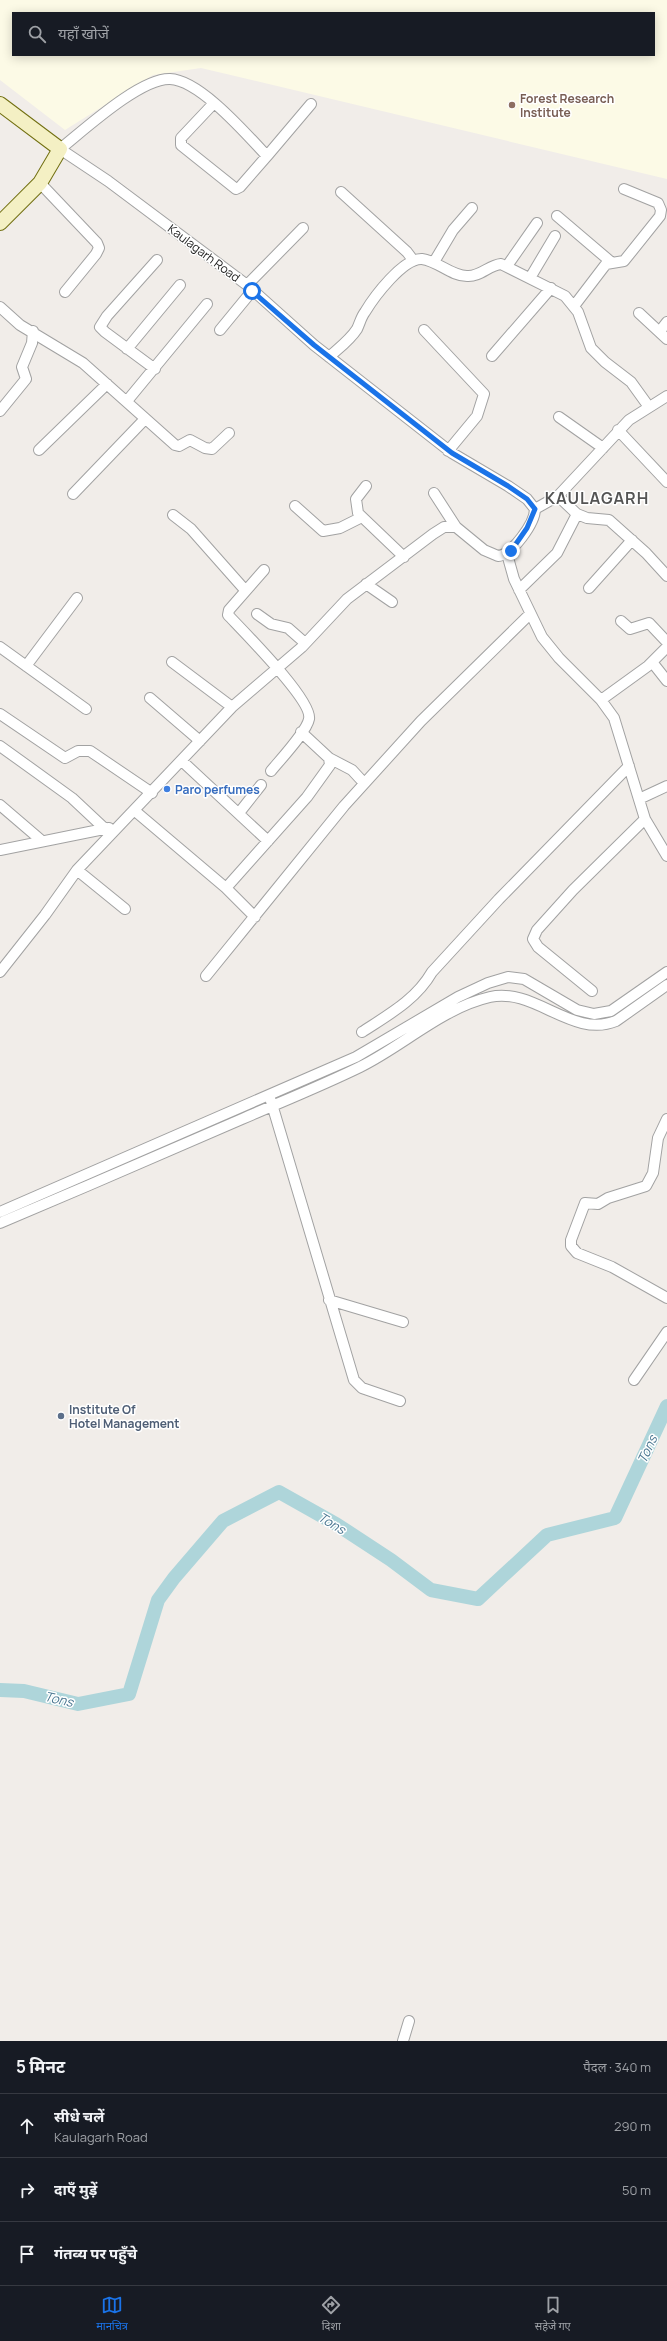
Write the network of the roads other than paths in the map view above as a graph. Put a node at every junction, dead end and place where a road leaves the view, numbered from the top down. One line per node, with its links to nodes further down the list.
1 (214, 103): 4 (street); 5 (street); 5 (street)
2 (0, 104): 4 (street, Kaulagarh Road)
3 (311, 104): 5 (street)
4 (60, 149): 6 (street); 22 (street, Kaulagarh Road)
5 (267, 156)
6 (40, 184): 11 (street); 24 (street)
7 (624, 189): 18 (street)
8 (340, 192): 16 (street)
9 (472, 208): 17 (street)
10 (557, 216): 18 (street)
11 (0, 223)
12 (537, 223): 19 (street)
13 (303, 228): 22 (street)
14 (555, 236): 20 (street)
15 (157, 260): 35 (street)
16 (414, 260): 17 (street); 37 (street)
17 (434, 262): 19 (street)
18 (611, 262): 26 (street)
19 (507, 266): 20 (street)
20 (530, 278): 23 (street)
21 (180, 285): 35 (street)
22 (250, 288): 30 (street); 37 (street, Kaulagarh Road)
23 (551, 288): 26 (street); 36 (street)
24 (65, 292)
25 (207, 304): 38 (street)
26 (574, 306): 42 (street)
27 (0, 307): 32 (street)
28 (639, 313): 33 (street)
29 (667, 322): 33 (street)
30 (220, 330)
31 (424, 330): 50 (street)
32 (33, 331): 39 (street); 43 (street)
33 (660, 331): 34 (street)
34 (667, 339)
35 (127, 349): 38 (street)
36 (492, 356)
37 (329, 357): 50 (street, Kaulagarh Road)
38 (154, 369): 41 (street)
39 (106, 384): 41 (street); 49 (street)
40 (667, 396): 42 (street)
41 (127, 401): 45 (street)
42 (649, 407): 46 (street)
43 (0, 411)
44 (559, 417): 48 (street)
45 (146, 419): 47 (street); 54 (street)
46 (618, 430): 48 (street); 51 (street)
47 (229, 433)
48 (603, 448): 55 (street)
49 (39, 450)
50 (448, 450): 57 (street, Kaulagarh Road)
51 (667, 482)
52 (366, 486): 60 (street)
53 (434, 493): 61 (street)
54 (73, 494)
55 (558, 496): 57 (street); 58 (street)
56 (295, 506): 60 (street)
57 (535, 509): 63 (street)
58 (577, 514): 62 (street); 70 (street)
59 (173, 515): 69 (street)
60 (362, 516): 64 (street)
61 (456, 527): 63 (street); 64 (street)
62 (632, 540): 66 (street); 68 (street)
63 (507, 554): 70 (street)
64 (404, 557): 67 (street)
65 (264, 570): 69 (street)
66 (666, 574)
67 (366, 584): 72 (street); 77 (street)
68 (589, 588)
69 (245, 590): 83 (street)
70 (519, 590): 74 (street)
71 (77, 598): 82 (street)
72 (392, 602)
73 (258, 614): 77 (street)
74 (530, 614): 86 (street); 97 (street)
75 (620, 621): 76 (street)
76 (667, 642)
77 (305, 643): 83 (street)
78 (0, 647): 82 (street)
79 (667, 647): 81 (street)
80 (172, 662): 87 (street)
81 (652, 662): 84 (street); 86 (street)
82 (26, 666): 88 (street)
83 (277, 668): 87 (street); 90 (street)
84 (667, 681)
85 (150, 698): 91 (street)
86 (601, 700): 95 (street)
87 (232, 707): 91 (street)
88 (86, 708)
89 (0, 714): 100 (street)
90 (301, 732): 93 (street); 96 (street)
91 (200, 741): 94 (street)
92 (0, 746): 106 (street)
93 (329, 758): 97 (street); 110 (street)
94 (182, 761): 100 (street); 104 (street)
95 (629, 766): 101 (street); 122 (street)
96 (271, 771)
97 (364, 783): 116 (street)
98 (261, 785): 104 (street)
99 (667, 786): 101 (street)
100 (152, 793): 103 (street)
101 (639, 799): 105 (street)
102 (0, 805): 109 (street)
103 (135, 811): 107 (street); 114 (street)
104 (239, 813): 110 (street)
105 (645, 819): 108 (street); 121 (street)
106 (104, 828): 107 (street); 109 (street)
107 (117, 828): 113 (street)
108 (663, 840): 112 (street)
109 (42, 841): 111 (street)
110 (268, 841): 114 (street)
111 (0, 850)
112 (667, 856)
113 (78, 870): 115 (street); 117 (street)
114 (226, 888): 116 (street)
115 (125, 909)
116 (255, 917): 119 (street)
117 (0, 972)
118 (667, 972): 123 (street)
119 (206, 976)
120 (667, 985): 124 (street)
121 (592, 991)
122 (362, 1032)
123 (270, 1095): 124 (street); 126 (street)
124 (272, 1105): 127 (street); 130 (street)
125 (667, 1118): 129 (street)
126 (182, 1133): 127 (street); 128 (street)
127 (187, 1143): 128 (street)
128 (1, 1217)
129 (667, 1298)
130 (329, 1300): 131 (street); 134 (street)
131 (403, 1322)
132 (667, 1332): 133 (street)
133 (634, 1380)
134 (400, 1401)
135 (409, 2021): 136 (street)
136 (403, 2041)

